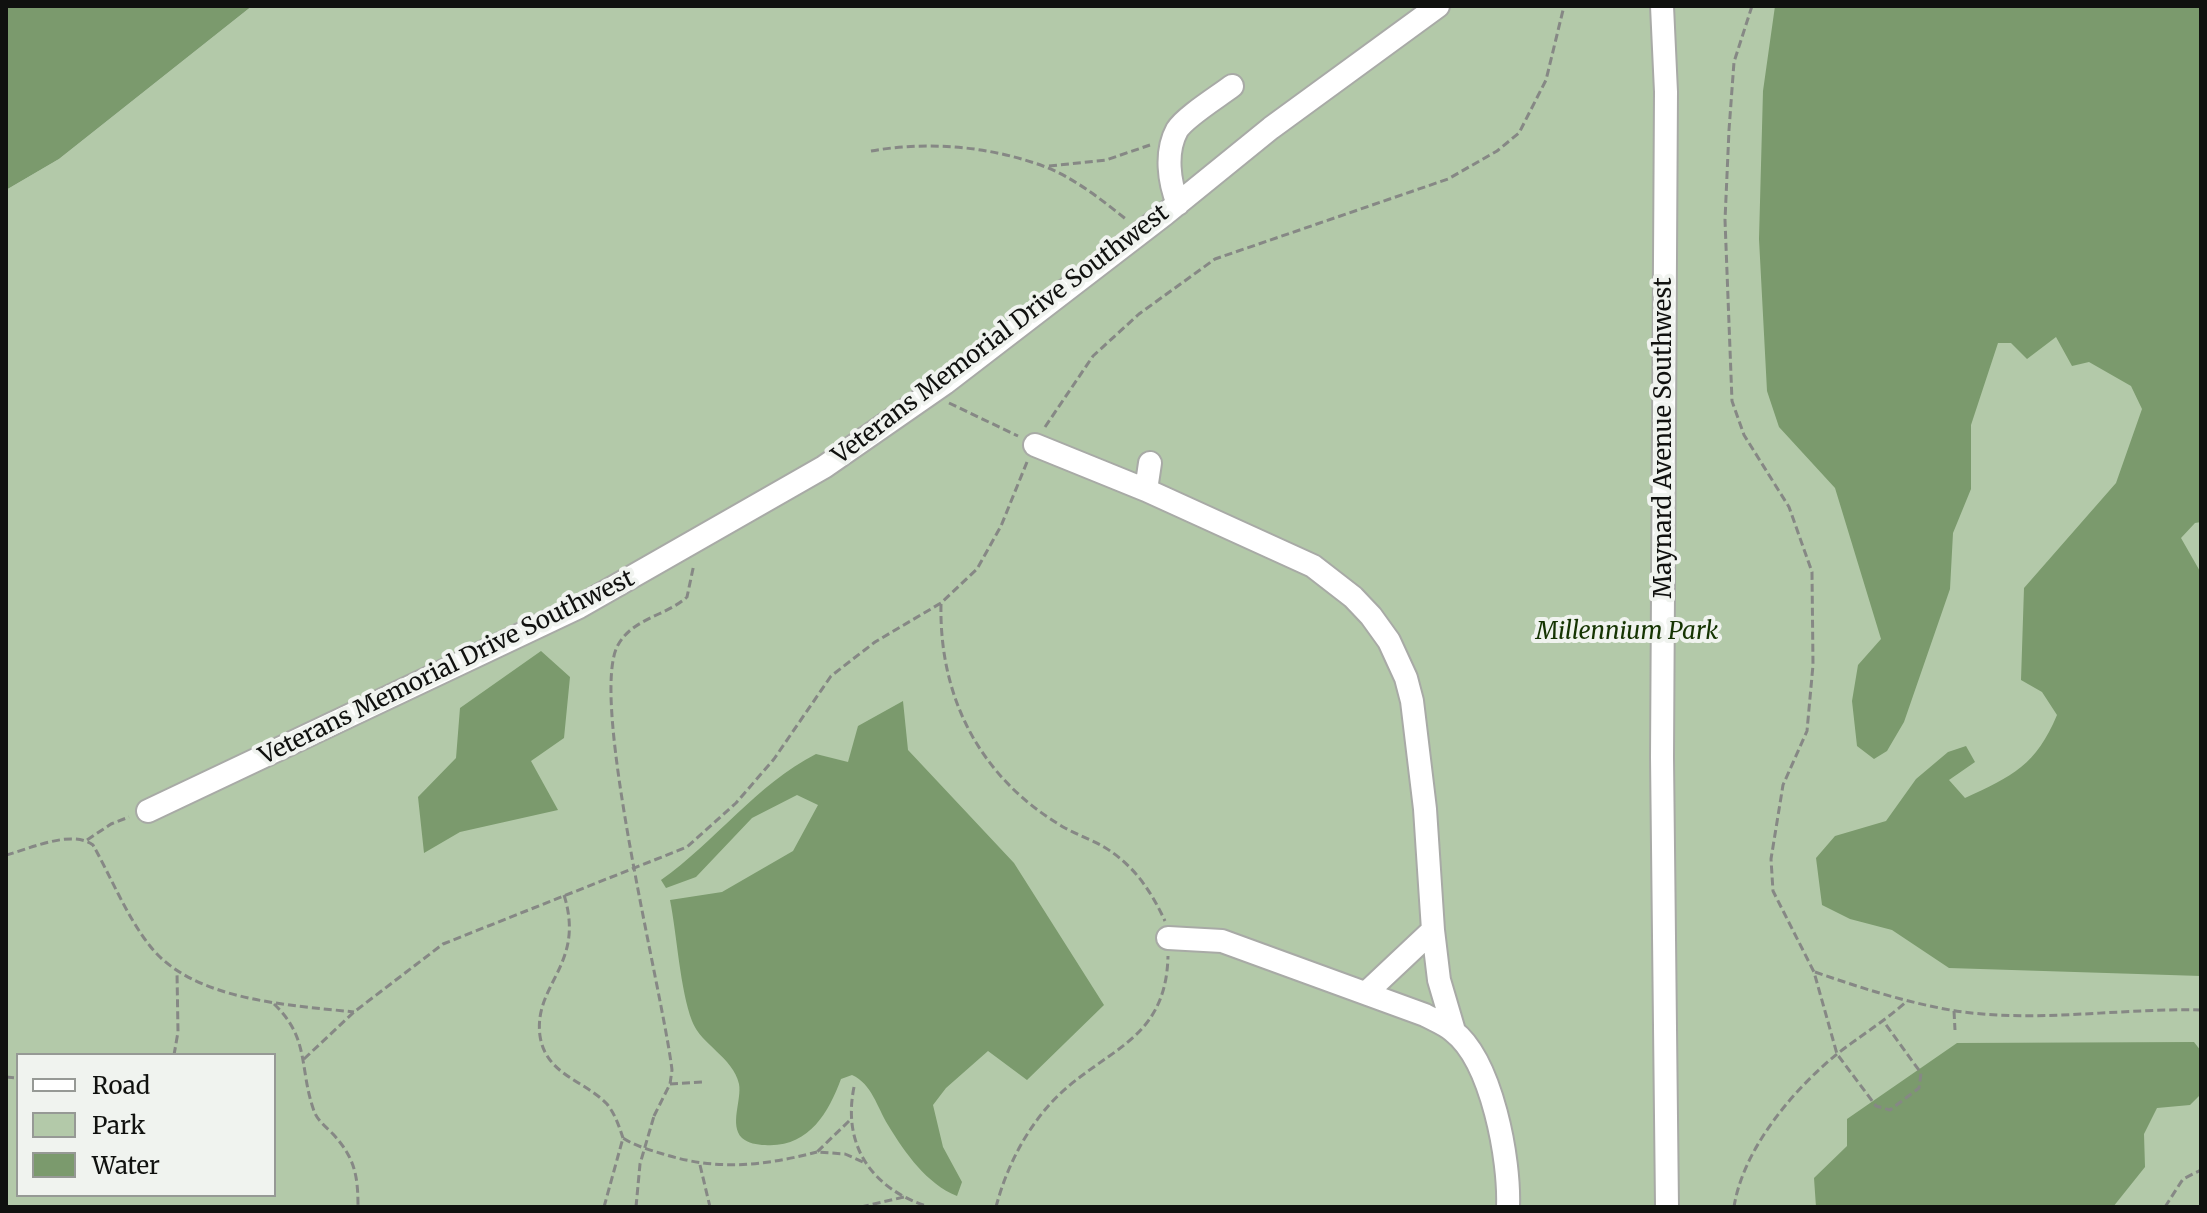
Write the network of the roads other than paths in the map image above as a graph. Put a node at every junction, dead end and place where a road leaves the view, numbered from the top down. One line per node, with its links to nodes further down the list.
1 (1438, 6): 4 (street, Veterans Memorial Drive Southwest)
2 (1662, 6): 14 (street, Maynard Avenue Southwest)
3 (1232, 86): 4 (street)
4 (1178, 204): 8 (street, Veterans Memorial Drive Southwest)
5 (1035, 445): 7 (street)
6 (1150, 463): 7 (street)
7 (1146, 490): 9 (street)
8 (148, 811)
9 (1433, 930): 11 (street); 12 (street)
10 (1168, 938): 11 (street)
11 (1366, 993): 12 (street)
12 (1454, 1031): 13 (street)
13 (1508, 1207)
14 (1667, 1207)

